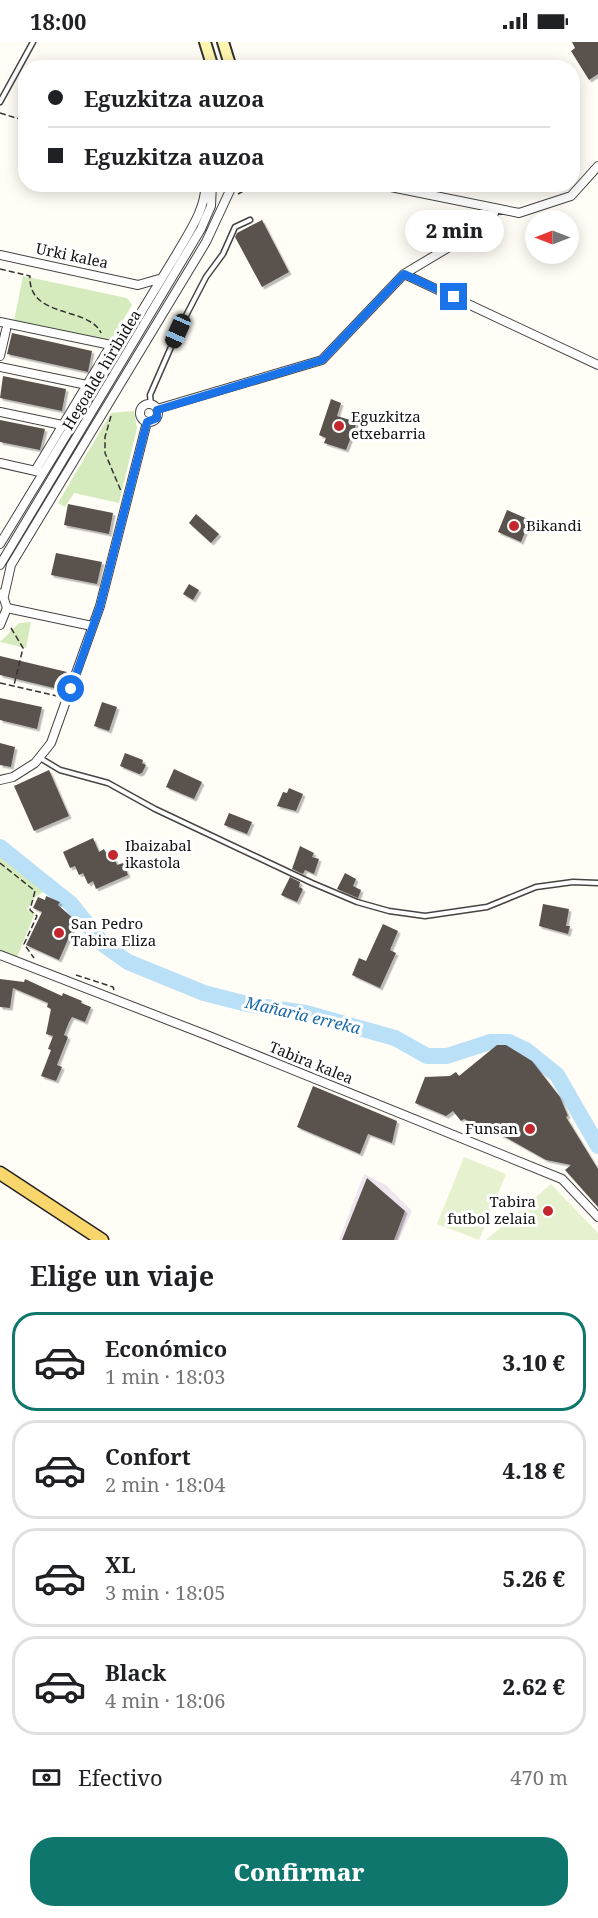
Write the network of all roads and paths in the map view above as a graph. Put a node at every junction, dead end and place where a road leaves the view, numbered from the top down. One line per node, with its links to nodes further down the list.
1 (33, 42): 4 (lane)
2 (205, 42): 5 (main road)
3 (223, 42): 6 (main road)
4 (23, 60)
5 (211, 60)
6 (229, 60)
7 (18, 69): 8 (lane)
8 (0, 102)
9 (0, 113): 10 (path)
10 (18, 119)
11 (598, 166): 12 (street)
12 (580, 186)
13 (204, 192): 22 (street)
14 (212, 192): 39 (street, Hegoalde hiribidea)
15 (228, 192): 40 (street)
16 (413, 192): 18 (street)
17 (575, 192): 18 (street)
18 (495, 210): 21 (street)
19 (250, 220): 31 (lane)
20 (0, 255): 23 (street, Urki kalea)
21 (404, 274): 28 (street); 31 (street)
22 (161, 279): 23 (street); 24 (street)
23 (138, 285): 24 (street)
24 (146, 302): 37 (street)
25 (0, 322): 30 (street, Hegoalde hiribidea)
26 (6, 330): 27 (street)
27 (0, 356)
28 (598, 365)
29 (0, 367): 30 (street, Hegoalde hiribidea)
30 (87, 385): 34 (street, Hegoalde hiribidea)
31 (154, 407): 33 (street); 33 (street)
32 (0, 412): 34 (street, Hegoalde hiribidea)
33 (147, 422): 43 (street)
34 (62, 425): 36 (street, Hegoalde hiribidea)
35 (0, 464): 36 (street)
36 (35, 471): 37 (street)
37 (44, 473): 38 (street)
38 (0, 544)
39 (0, 565)
40 (2, 593): 41 (street)
41 (7, 608): 42 (street); 43 (street)
42 (0, 625)
43 (93, 626): 48 (street)
44 (11, 628): 46 (path)
45 (0, 682): 46 (path)
46 (14, 686): 47 (path)
47 (62, 698)
48 (40, 758): 49 (street); 51 (lane)
49 (0, 780)
50 (0, 863): 53 (path)
51 (598, 884)
52 (0, 955): 55 (street, Tabira kalea)
53 (36, 962)
54 (68, 972): 55 (path)
55 (111, 998): 57 (street, Tabira kalea)
56 (0, 1173): 58 (main road)
57 (598, 1216)
58 (102, 1240)

